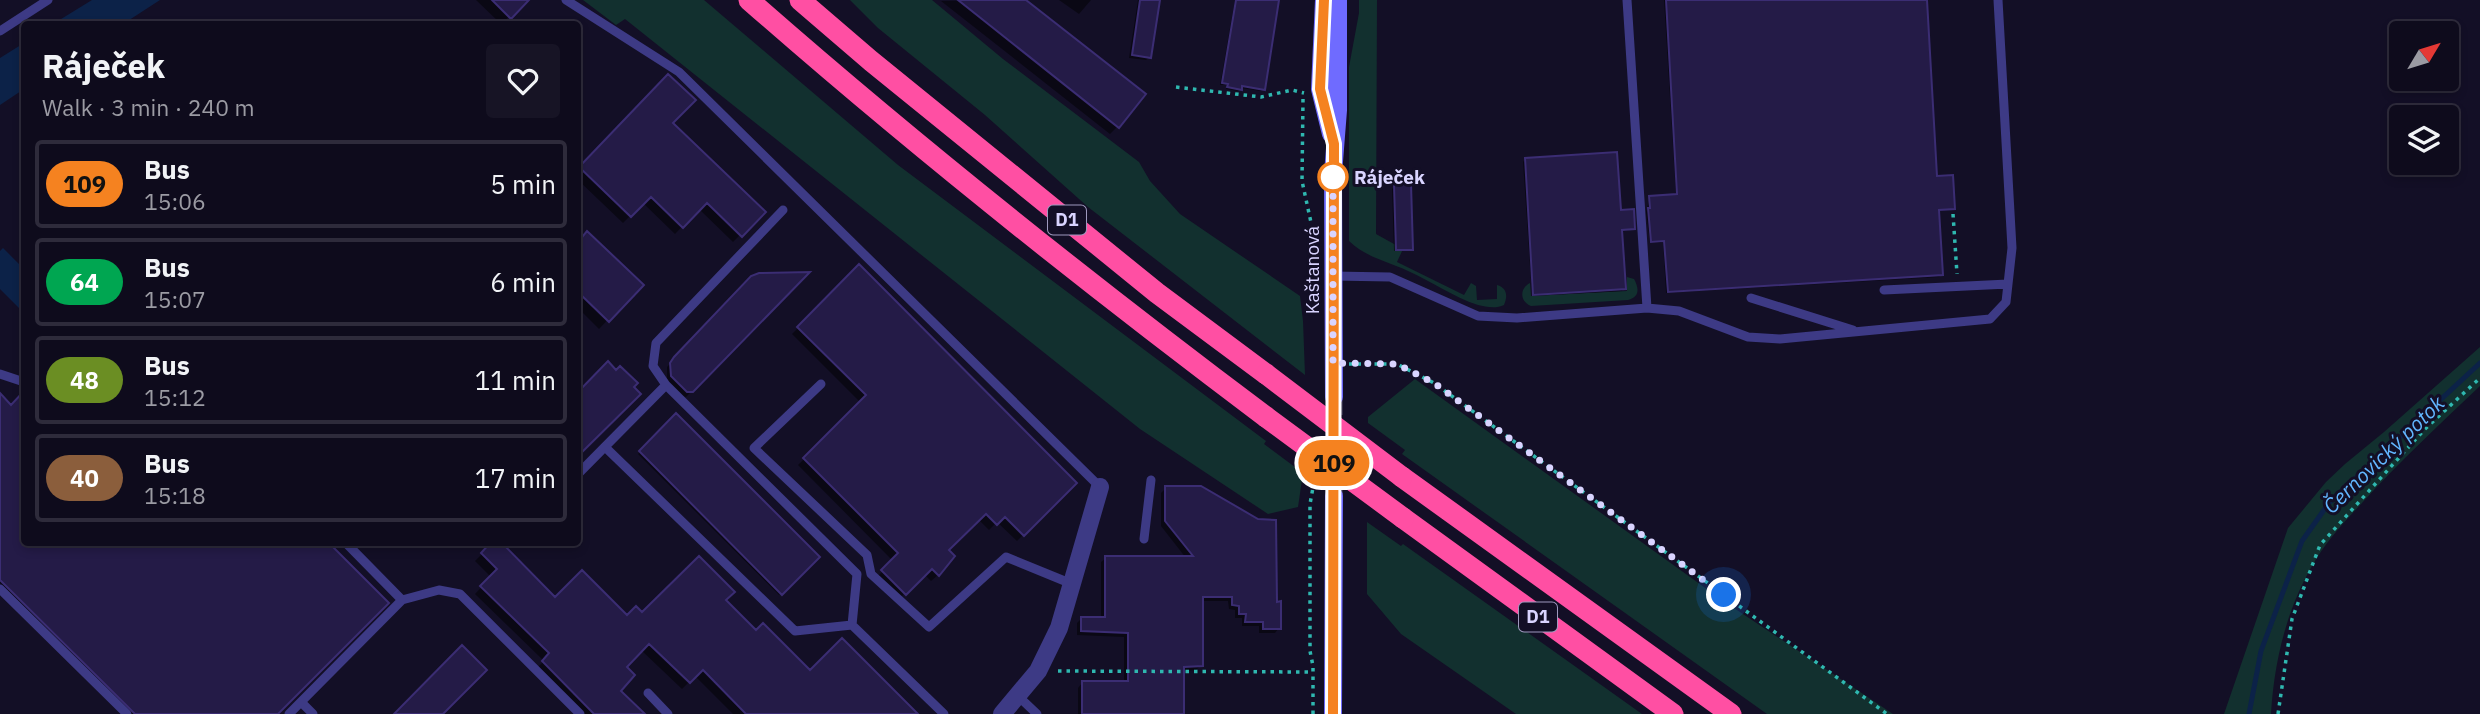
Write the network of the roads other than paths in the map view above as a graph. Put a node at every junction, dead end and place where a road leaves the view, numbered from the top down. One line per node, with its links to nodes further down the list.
1 (48, 0): 10 (lane)
2 (566, 0): 28 (lane)
3 (749, 0): 48 (highway, D1, bridge)
4 (800, 0): 11 (highway, D1)
5 (820, 0): 11 (highway)
6 (1324, 0): 12 (main road, Kaštanová)
7 (1338, 0): 12 (main road, Kaštanová)
8 (1627, 0): 18 (lane)
9 (1998, 0): 15 (lane)
10 (0, 31)
11 (871, 61): 49 (highway, D1, bridge)
12 (1334, 144): 14 (main road, Kaštanová)
13 (783, 210): 23 (lane)
14 (1333, 276): 18 (lane); 24 (main road, Kaštanová)
15 (2008, 284): 16 (lane); 19 (lane)
16 (1884, 290)
17 (1751, 298): 19 (lane)
18 (1647, 308): 19 (lane)
19 (1858, 331)
20 (0, 374): 21 (lane)
21 (21, 380)
22 (821, 384): 32 (lane)
23 (666, 385): 25 (lane); 35 (lane)
24 (1334, 397)
25 (605, 447): 26 (lane); 35 (lane)
26 (581, 471)
27 (1151, 480): 30 (lane)
28 (1100, 487): 32 (street)
29 (1334, 496): 47 (main road)
30 (1144, 539)
31 (349, 546): 34 (lane)
32 (1072, 584): 37 (street)
33 (0, 589): 39 (lane)
34 (402, 600): 38 (lane); 42 (lane)
35 (852, 625): 44 (lane)
36 (648, 693): 43 (lane)
37 (1018, 696): 45 (street); 46 (lane)
38 (301, 702): 40 (lane); 41 (lane)
39 (127, 714)
40 (289, 714)
41 (313, 714)
42 (580, 714)
43 (668, 714)
44 (944, 714)
45 (1002, 714)
46 (1037, 714)
47 (1333, 714)
48 (1673, 714)
49 (1731, 714)

